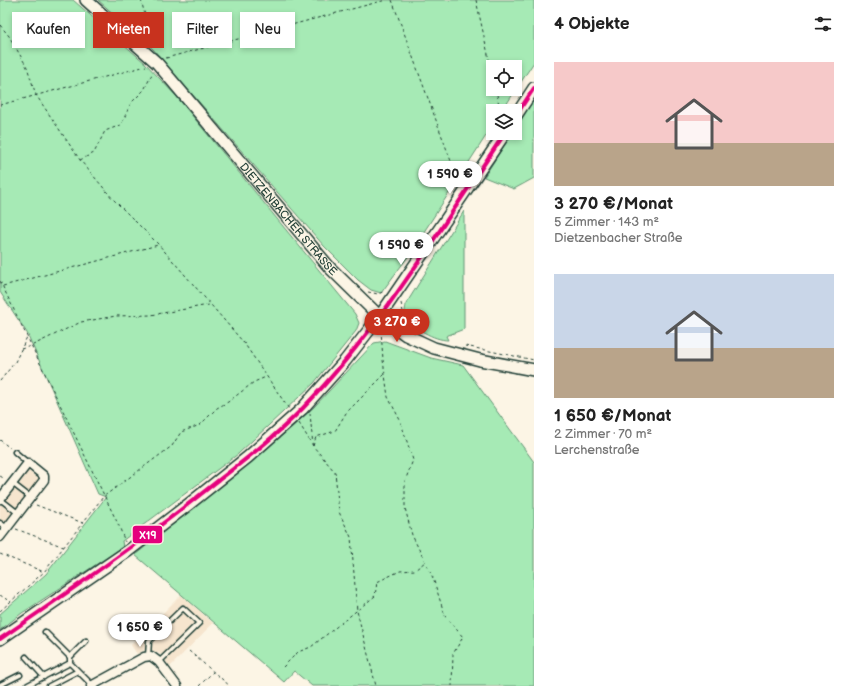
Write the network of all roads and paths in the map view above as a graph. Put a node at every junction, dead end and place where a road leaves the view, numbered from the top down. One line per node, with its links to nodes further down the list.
1 (86, 0): 9 (main road, DIETZENBACHER STRASSE)
2 (141, 0): 6 (path)
3 (386, 0): 9 (path)
4 (392, 0): 16 (path)
5 (476, 0): 8 (path)
6 (144, 12)
7 (0, 25): 11 (path)
8 (489, 60)
9 (157, 63): 11 (path); 15 (path); 23 (main road, DIETZENBACHER STRASSE)
10 (534, 88): 13 (main road)
11 (36, 95): 12 (path); 15 (path)
12 (0, 105)
13 (522, 106)
14 (500, 140): 16 (main road)
15 (80, 160): 17 (path)
16 (464, 195): 21 (main road)
17 (159, 245): 19 (path); 22 (path)
18 (0, 281): 19 (path)
19 (2, 286): 25 (path)
20 (366, 292): 21 (path)
21 (393, 297): 23 (main road); 24 (path)
22 (210, 304): 27 (path); 34 (path)
23 (380, 316): 30 (main road, DIETZENBACHER STRASSE); 32 (path); 36 (main road)
24 (422, 332)
25 (27, 337): 27 (path); 28 (path)
26 (460, 345): 29 (path)
27 (31, 346): 28 (path); 42 (path)
28 (21, 349): 33 (path)
29 (534, 360)
30 (534, 370)
31 (0, 374): 33 (path)
32 (385, 374): 38 (path); 52 (path)
33 (4, 376): 35 (path)
34 (266, 377): 36 (path); 42 (path)
35 (0, 381)
36 (298, 412): 38 (path); 38 (path); 50 (main road)
37 (0, 440): 39 (path)
38 (313, 446): 57 (path)
39 (15, 452): 40 (lane)
40 (28, 463): 41 (street); 44 (street)
41 (12, 483): 43 (street); 44 (lane)
42 (103, 497): 46 (path); 50 (path)
43 (0, 499): 45 (lane)
44 (29, 500): 45 (street); 46 (path)
45 (19, 513): 47 (street)
46 (83, 523): 49 (path)
47 (5, 526): 48 (street); 49 (path)
48 (0, 537)
49 (64, 547): 53 (path)
50 (128, 551): 59 (main road)
51 (0, 554): 53 (path)
52 (425, 562): 57 (path); 80 (path)
53 (44, 572): 55 (path)
54 (0, 595): 55 (path)
55 (9, 602): 56 (path)
56 (0, 611)
57 (357, 611): 67 (path); 79 (path)
58 (45, 632): 64 (lane)
59 (0, 639)
60 (86, 641): 64 (lane)
61 (189, 651): 69 (path)
62 (148, 656): 65 (street); 65 (lane); 75 (street)
63 (26, 657): 71 (lane)
64 (70, 657): 66 (lane)
65 (159, 662): 76 (street)
66 (70, 663): 68 (lane); 71 (lane)
67 (283, 666)
68 (78, 671): 74 (lane); 75 (lane)
69 (213, 672): 77 (path); 78 (path)
70 (20, 675): 72 (lane)
71 (44, 677): 73 (lane)
72 (0, 685)
73 (26, 686)
74 (49, 686)
75 (92, 686)
76 (177, 686)
77 (199, 686)
78 (230, 686)
79 (376, 686)
80 (452, 686)

